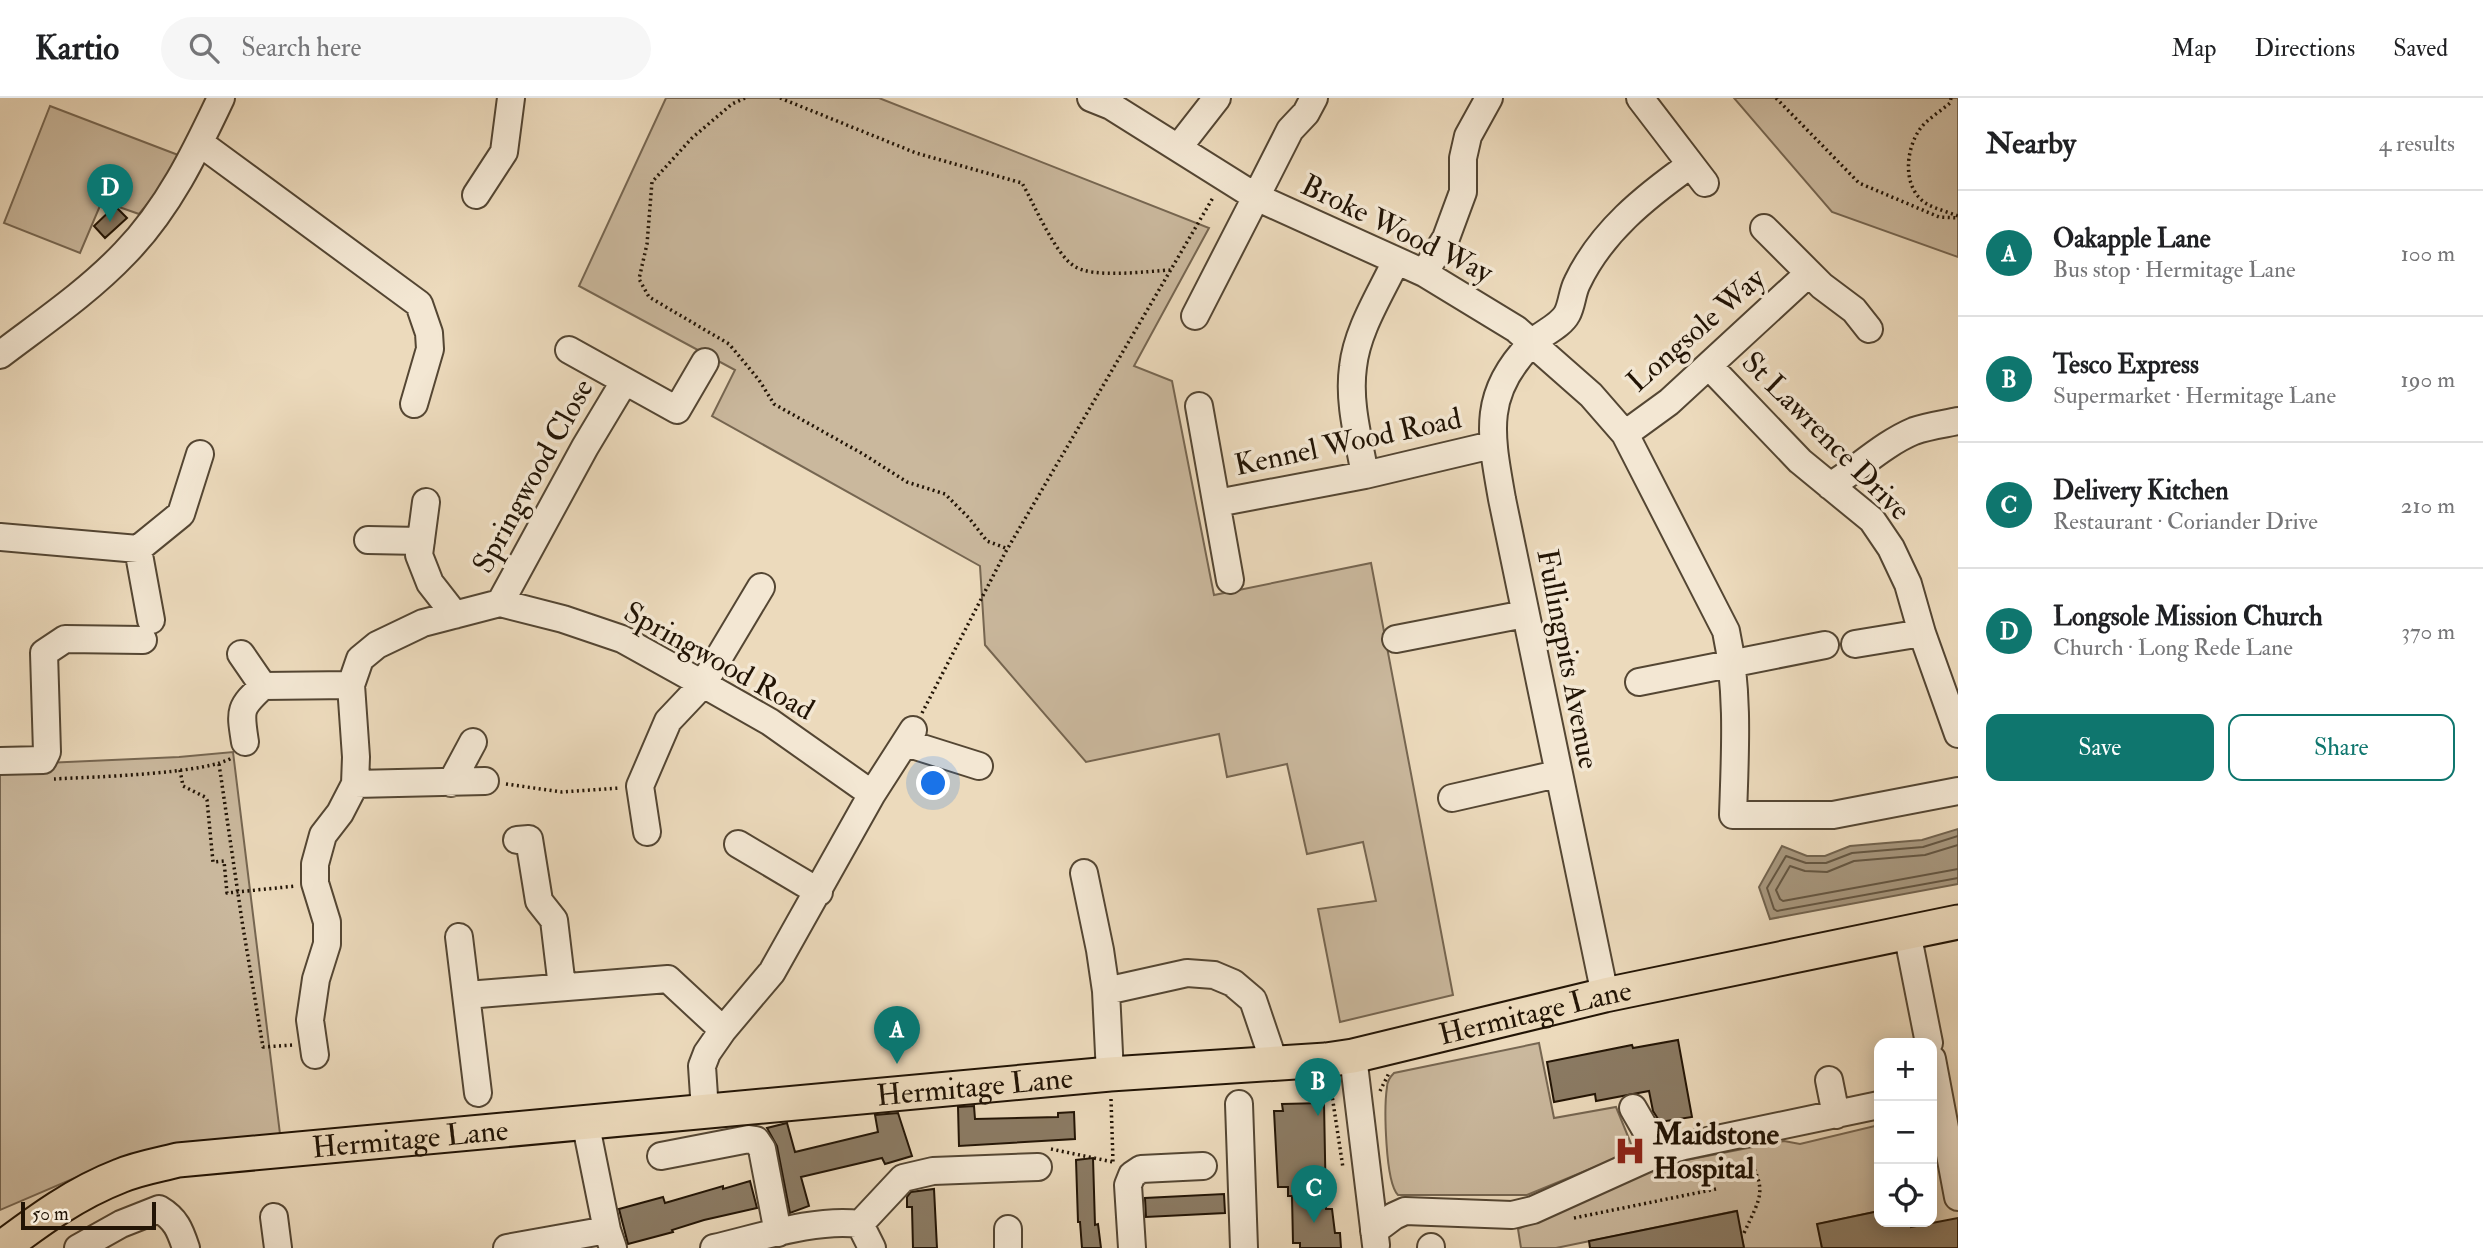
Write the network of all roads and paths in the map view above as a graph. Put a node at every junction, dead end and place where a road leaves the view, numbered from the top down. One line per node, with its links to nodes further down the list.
1 (221, 98): 12 (street)
2 (511, 98): 15 (street)
3 (745, 98): 45 (path)
4 (780, 98): 20 (path)
5 (1091, 98): 13 (street, Broke Wood Way)
6 (1217, 98): 13 (street)
7 (1314, 98): 16 (street)
8 (1489, 98): 21 (street)
9 (1640, 98): 25 (street, Fullingpits Avenue)
10 (1776, 98): 17 (path)
11 (1951, 98): 17 (path)
12 (200, 143): 27 (street); 31 (street)
13 (1178, 148): 14 (street, Broke Wood Way)
14 (1225, 178): 16 (street, Broke Wood Way); 20 (path)
15 (476, 195)
16 (1261, 200): 19 (street, Broke Wood Way); 23 (street)
17 (1958, 217)
18 (1764, 228): 22 (street)
19 (1396, 261): 21 (street, Broke Wood Way); 37 (street)
20 (1171, 270): 45 (path)
21 (1424, 273): 25 (street, Broke Wood Way)
22 (1809, 273): 24 (street); 29 (street, Longsole Way)
23 (1195, 316)
24 (1869, 329)
25 (1531, 344): 34 (street, Broke Wood Way); 35 (street, Fullingpits Avenue)
26 (569, 349): 30 (street)
27 (0, 355)
28 (705, 362): 30 (street)
29 (1709, 366): 34 (street, Longsole Way); 38 (street, St Lawrence Drive)
30 (624, 382): 48 (street, Springwood Close)
31 (414, 404)
32 (1199, 406): 40 (street)
33 (1958, 421): 38 (street)
34 (1625, 434): 56 (street, Broke Wood Way)
35 (1492, 446): 37 (street, Kennel Wood Road); 49 (street, Fullingpits Avenue)
36 (200, 454): 44 (street)
37 (1366, 475): 40 (street, Kennel Wood Road)
38 (1830, 486): 51 (street, St Lawrence Drive)
39 (426, 502): 43 (street)
40 (1217, 503): 46 (street)
41 (0, 537): 44 (street)
42 (368, 540): 43 (street)
43 (421, 541): 50 (street)
44 (138, 549): 65 (street)
45 (1006, 551): 62 (path)
46 (1230, 580)
47 (761, 587): 58 (street)
48 (500, 603): 50 (street, Springwood Road); 58 (street, Springwood Road)
49 (1525, 614): 52 (street); 69 (street, Fullingpits Avenue)
50 (454, 615): 60 (street, Springwood Road)
51 (1922, 633): 53 (street); 61 (street, St Lawrence Drive)
52 (1396, 639)
53 (1855, 644)
54 (1825, 645): 56 (street)
55 (241, 654): 59 (street)
56 (1733, 663): 57 (street); 75 (street, Broke Wood Way)
57 (1639, 682)
58 (703, 684): 74 (street); 76 (street, Springwood Road)
59 (263, 685): 60 (street); 63 (street)
60 (351, 685): 73 (street, Springwood Road)
61 (1958, 734)
62 (909, 737): 67 (street); 76 (street)
63 (245, 742): 66 (path)
64 (473, 742): 72 (street)
65 (0, 761)
66 (219, 764): 68 (path); 83 (path)
67 (979, 766)
68 (180, 770): 70 (path); 83 (path)
69 (1557, 774): 77 (street); 91 (street, Fullingpits Avenue)
70 (43, 780)
71 (485, 781): 72 (street); 74 (path)
72 (451, 783): 73 (street)
73 (355, 784): 94 (street, Springwood Road)
74 (640, 786): 78 (street)
75 (1958, 791)
76 (872, 794): 84 (street)
77 (1452, 797)
78 (647, 832)
79 (517, 840): 88 (street)
80 (737, 844): 84 (street)
81 (1084, 873): 89 (street)
82 (281, 888): 83 (path)
83 (238, 892): 94 (path)
84 (819, 892): 92 (street)
85 (1958, 922): 86 (main road, Hermitage Lane)
86 (1907, 932): 91 (main road, Hermitage Lane); 93 (street)
87 (459, 937): 90 (street)
88 (562, 987): 90 (street); 92 (street)
89 (1106, 991): 96 (street); 97 (street)
90 (467, 995): 100 (street)
91 (1605, 995): 95 (main road, Hermitage Lane)
92 (723, 1030): 105 (street)
93 (1928, 1038)
94 (315, 1049)
95 (1339, 1058): 96 (main road, Hermitage Lane); 107 (path); 123 (street)
96 (1275, 1065): 97 (main road, Hermitage Lane)
97 (1110, 1074): 105 (main road, Hermitage Lane); 114 (path)
98 (1937, 1074): 101 (street)
99 (1829, 1080): 106 (street)
100 (478, 1093)
101 (1943, 1093): 116 (street)
102 (1239, 1104): 132 (street)
103 (1874, 1106): 106 (street)
104 (1633, 1108): 110 (street)
105 (705, 1111): 108 (main road, Hermitage Lane)
106 (1836, 1115): 110 (street)
107 (1336, 1118)
108 (585, 1121): 122 (street); 124 (main road, Hermitage Lane)
109 (1743, 1150): 121 (path)
110 (1659, 1153): 123 (street)
111 (661, 1156): 120 (street)
112 (1203, 1166): 114 (street)
113 (1038, 1167): 114 (path); 119 (street)
114 (1122, 1168): 131 (street)
115 (1716, 1189): 118 (path)
116 (1958, 1197)
117 (274, 1217): 127 (street)
118 (1571, 1218)
119 (860, 1224): 120 (street); 130 (street)
120 (778, 1233): 129 (street)
121 (1744, 1233)
122 (610, 1239): 128 (street)
123 (1376, 1239)
124 (2, 1248)
125 (78, 1248): 126 (street)
126 (186, 1248)
127 (278, 1248)
128 (507, 1248)
129 (714, 1248)
130 (872, 1248)
131 (1132, 1248)
132 (1244, 1248)

